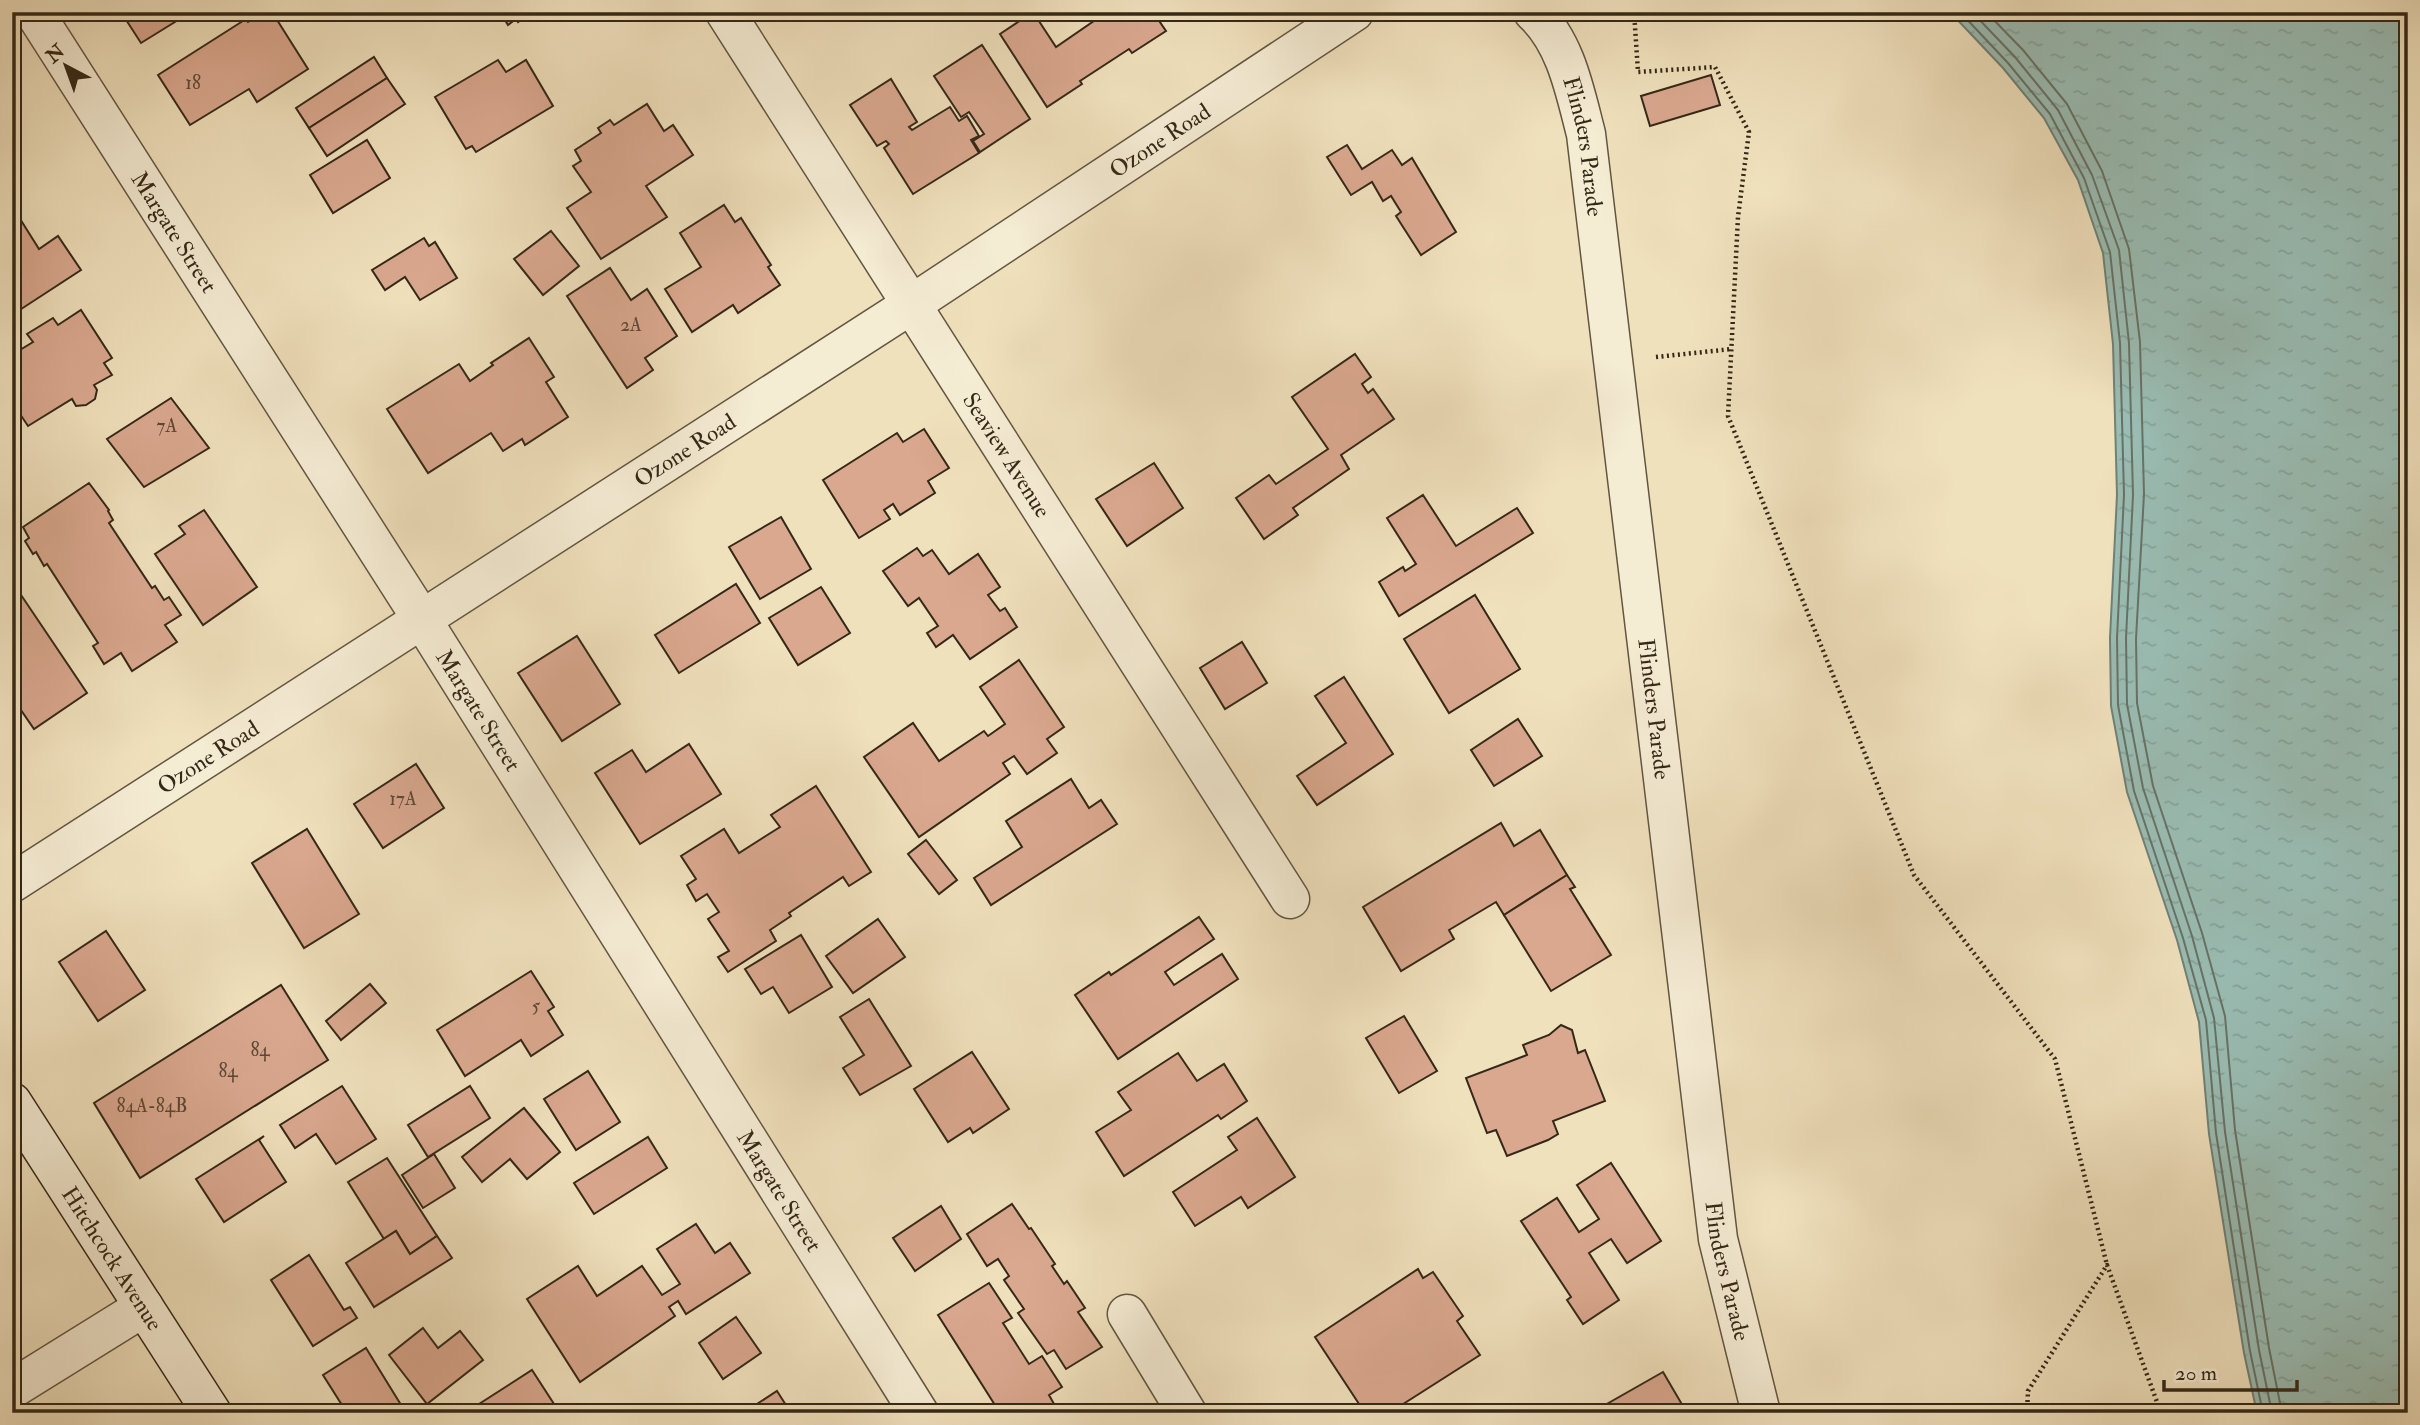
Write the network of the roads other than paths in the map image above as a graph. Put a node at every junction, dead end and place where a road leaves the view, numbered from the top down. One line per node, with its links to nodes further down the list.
1 (34, 12): 6 (street, Margate Street)
2 (725, 12): 5 (street, Seaview Avenue)
3 (1354, 12): 5 (street, Ozone Road)
4 (1533, 12): 16 (street, Flinders Parade)
5 (912, 304): 6 (street, Ozone Road); 8 (street, Seaview Avenue)
6 (421, 618): 7 (street, Ozone Road); 15 (street, Margate Street)
7 (12, 883)
8 (1290, 899)
9 (12, 1102): 10 (street, Hitchcock Avenue)
10 (144, 1307): 12 (street); 14 (street, Hitchcock Avenue)
11 (1127, 1314): 13 (street)
12 (12, 1389)
13 (1171, 1407)
14 (212, 1413)
15 (919, 1413)
16 (1761, 1413)

